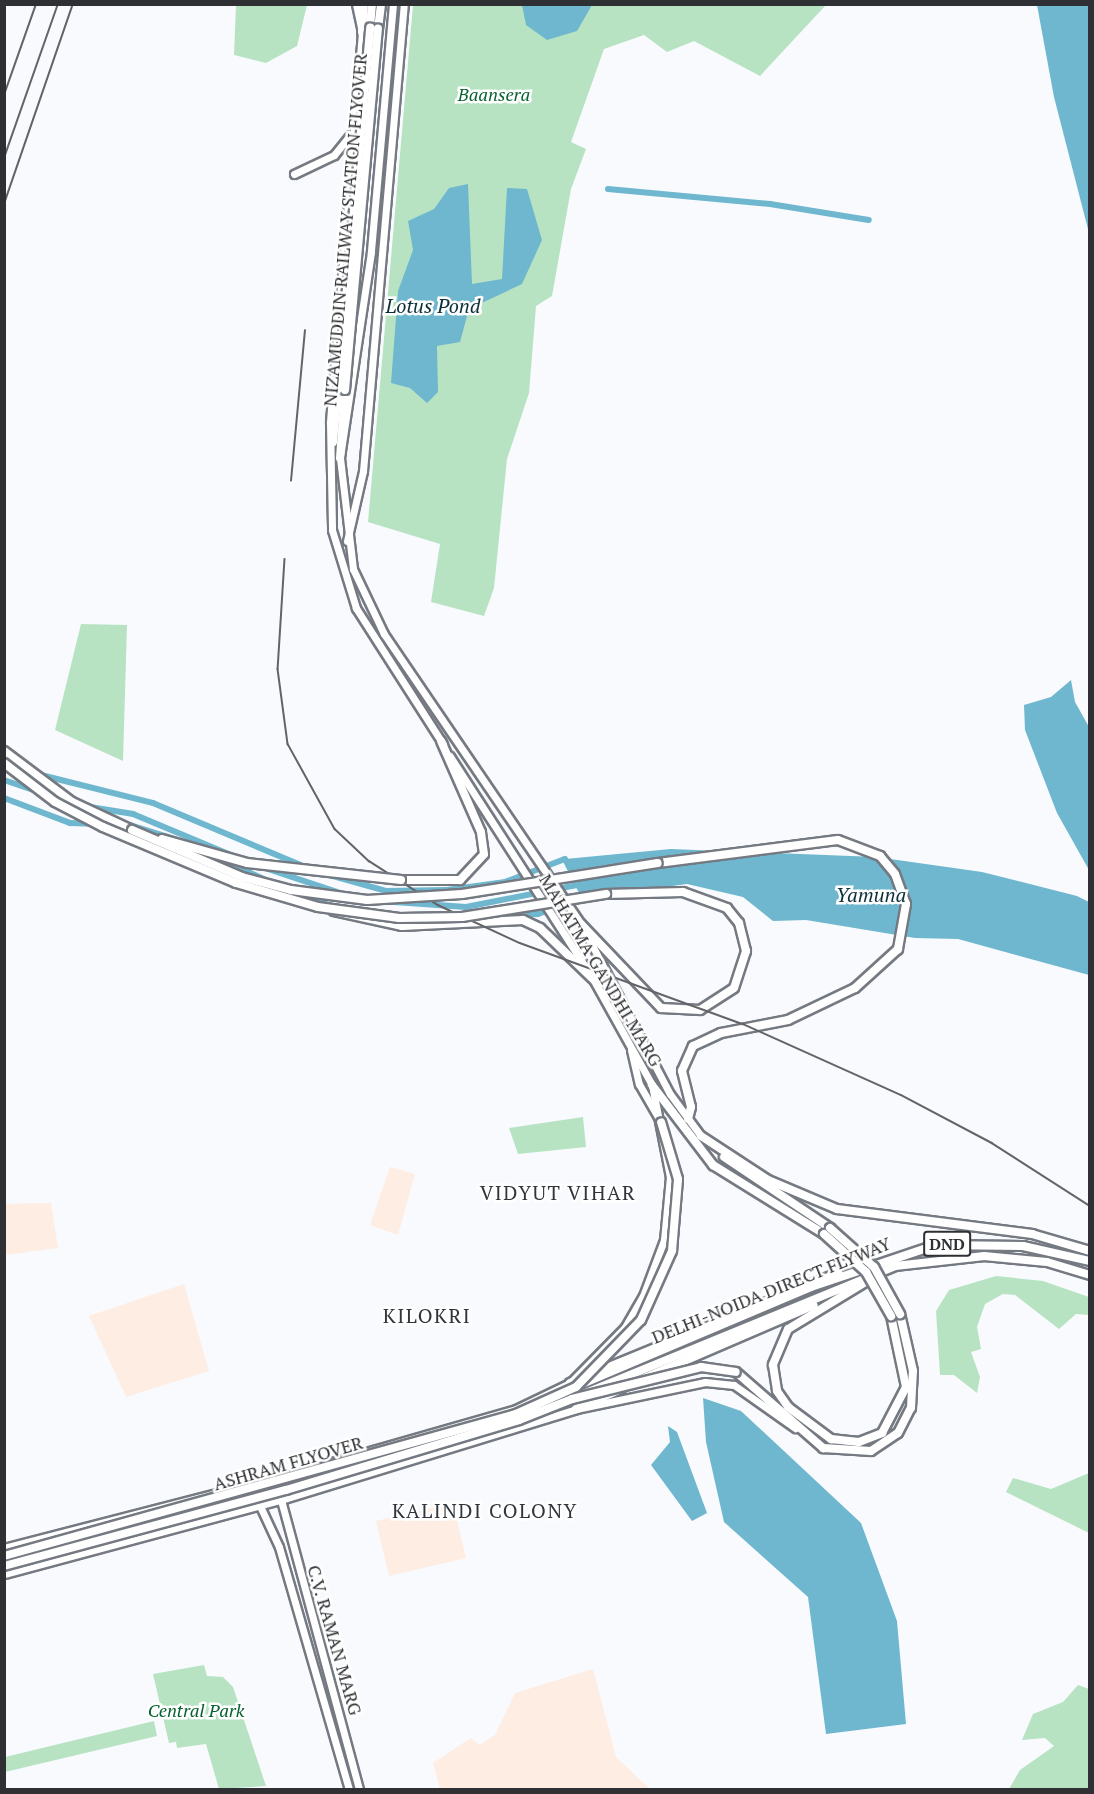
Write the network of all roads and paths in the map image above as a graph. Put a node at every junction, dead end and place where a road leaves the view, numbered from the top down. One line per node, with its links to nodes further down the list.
1 (356, 4): 7 (main road, MAHATMA GANDHI MARG)
2 (364, 4): 7 (highway)
3 (372, 4): 14 (highway, NIZAMUDDIN RAILWAY STATION FLYOVER, bridge)
4 (381, 4): 14 (highway, NIZAMUDDIN RAILWAY STATION FLYOVER, bridge)
5 (393, 4): 9 (main road, MAHATMA GANDHI MARG)
6 (404, 4): 17 (main road)
7 (362, 32): 8 (main road, MAHATMA GANDHI MARG)
8 (356, 101): 9 (main road); 10 (main road, MAHATMA GANDHI MARG)
9 (386, 104): 13 (main road, MAHATMA GANDHI MARG)
10 (353, 129): 11 (main road); 12 (main road, MAHATMA GANDHI MARG)
11 (294, 174)
12 (342, 249): 13 (main road); 15 (main road, MAHATMA GANDHI MARG)
13 (371, 252): 16 (main road, MAHATMA GANDHI MARG)
14 (342, 389): 15 (highway, NIZAMUDDIN RAILWAY STATION FLYOVER); 16 (highway, NIZAMUDDIN RAILWAY STATION FLYOVER)
15 (333, 441): 18 (main road, MAHATMA GANDHI MARG)
16 (340, 458): 17 (main road, MAHATMA GANDHI MARG)
17 (346, 543): 23 (main road, MAHATMA GANDHI MARG, bridge)
18 (441, 741): 21 (highway, bridge); 24 (main road, MAHATMA GANDHI MARG, bridge)
19 (4, 751): 21 (highway)
20 (4, 763): 22 (highway, bridge)
21 (132, 830): 27 (highway, bridge)
22 (318, 907): 23 (highway, bridge); 24 (highway, bridge)
23 (579, 921): 27 (main road, MAHATMA GANDHI MARG)
24 (593, 979): 25 (main road, MAHATMA GANDHI MARG)
25 (631, 1046): 26 (main road, MAHATMA GANDHI MARG); 28 (main road)
26 (652, 1085): 28 (main road, MAHATMA GANDHI MARG); 30 (highway)
27 (688, 1119): 29 (main road, MAHATMA GANDHI MARG)
28 (660, 1122): 37 (highway, bridge)
29 (701, 1136): 30 (highway); 31 (highway)
30 (827, 1231): 36 (highway, bridge); 40 (highway, bridge)
31 (1089, 1251)
32 (1089, 1261): 34 (highway, DELHI-NOIDA DIRECT FLYWAY / DND)
33 (895, 1266): 35 (highway); 36 (highway); 38 (highway, DELHI-NOIDA DIRECT FLYWAY, bridge)
34 (853, 1271): 37 (highway, DELHI-NOIDA DIRECT FLYWAY / DND); 37 (highway)
35 (1089, 1275)
36 (848, 1291): 39 (highway)
37 (573, 1385): 41 (main road); 48 (highway, ASHRAM FLYOVER, bridge)
38 (572, 1399): 40 (highway, bridge); 49 (highway, ASHRAM FLYOVER, bridge)
39 (576, 1409): 40 (main road); 42 (main road)
40 (809, 1438)
41 (397, 1442): 42 (main road); 45 (main road)
42 (403, 1462): 43 (main road)
43 (281, 1500): 44 (main road); 51 (main road, C.V. RAMAN MARG)
44 (260, 1506): 46 (main road); 52 (main road, C.V. RAMAN MARG)
45 (152, 1509): 46 (main road); 47 (main road)
46 (157, 1532): 50 (main road)
47 (4, 1548)
48 (4, 1556)
49 (4, 1566)
50 (4, 1574)
51 (357, 1773): 52 (main road); 54 (main road, C.V. RAMAN MARG)
52 (346, 1775): 53 (main road, C.V. RAMAN MARG)
53 (349, 1790)
54 (359, 1790)

